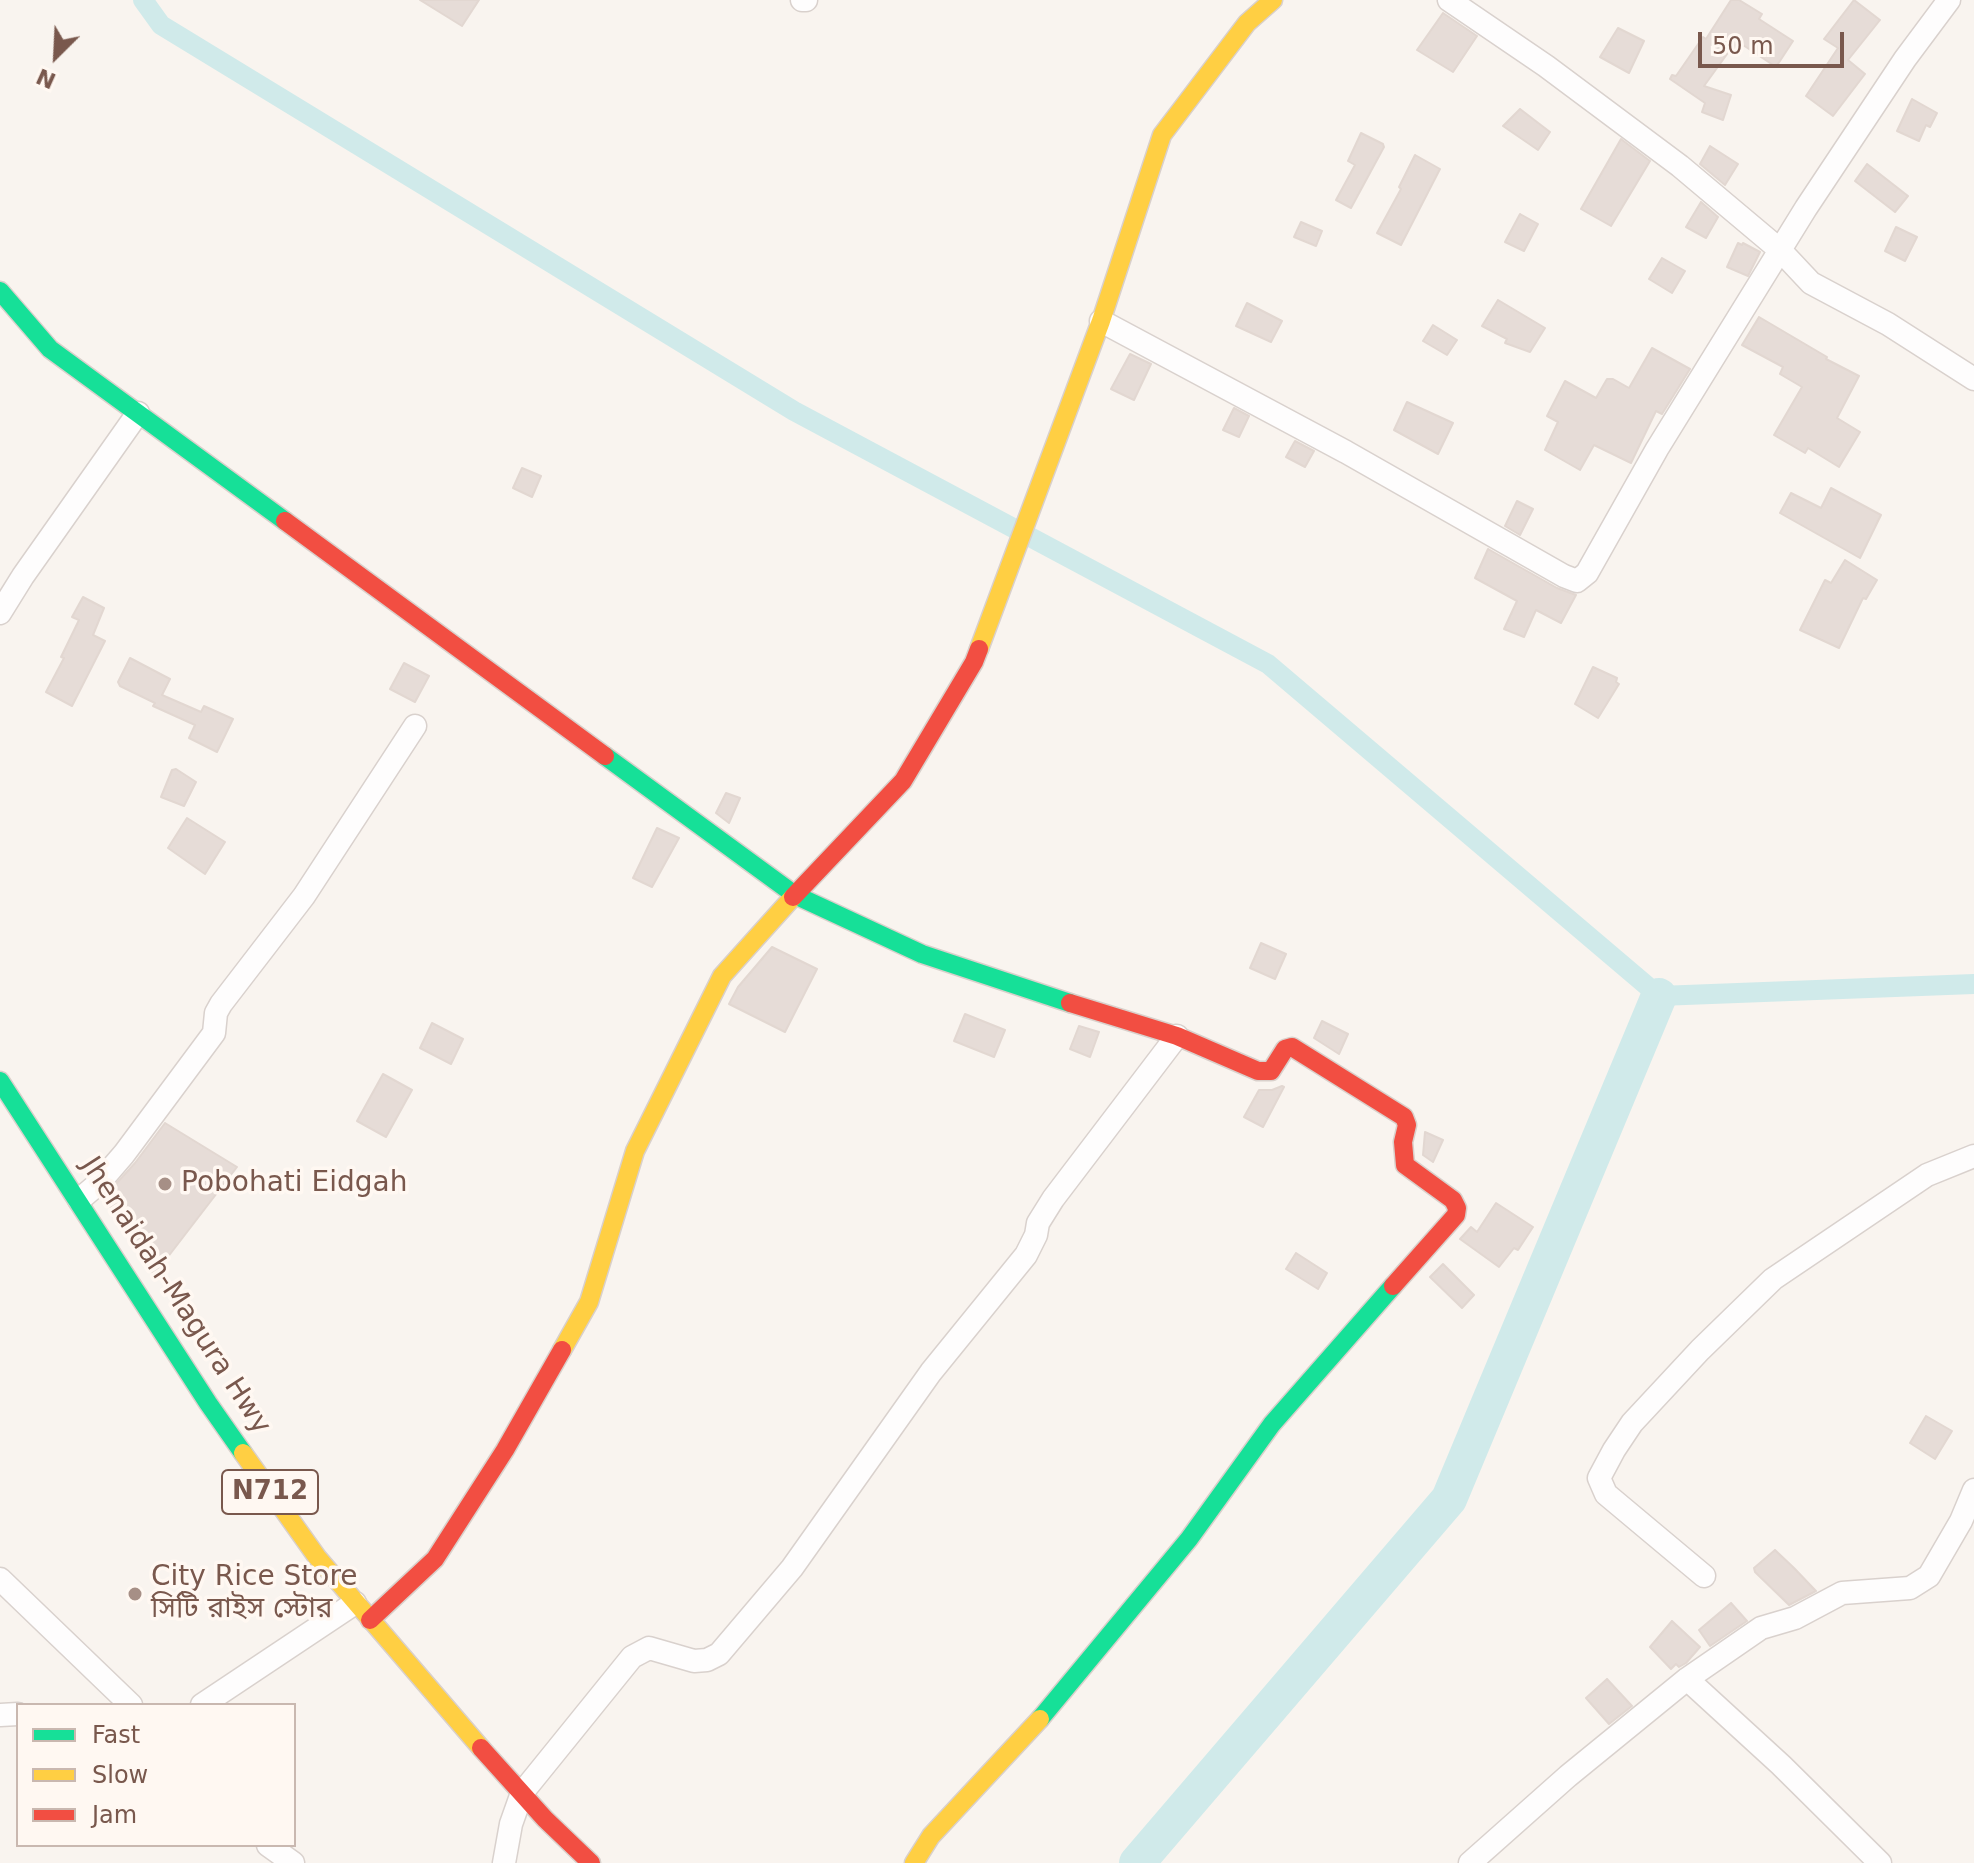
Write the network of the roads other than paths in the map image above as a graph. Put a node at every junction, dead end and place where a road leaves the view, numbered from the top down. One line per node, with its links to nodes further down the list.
1 (1273, 0): 6 (main road)
2 (1449, 0): 4 (street)
3 (1949, 0): 4 (street)
4 (1780, 250): 6 (street); 7 (street)
5 (0, 291): 8 (main road)
6 (1101, 321): 11 (main road)
7 (1974, 379)
8 (138, 413): 9 (street); 11 (main road)
9 (0, 613)
10 (415, 726): 15 (street)
11 (795, 895): 12 (main road); 19 (main road)
12 (1177, 1036): 23 (street); 28 (main road)
13 (0, 1081): 15 (main road, Jhenaidah-Magura Hwy / N712)
14 (1974, 1156): 17 (street)
15 (79, 1200): 19 (main road, Jhenaidah-Magura Hwy / N712)
16 (1974, 1490): 20 (street)
17 (1704, 1576)
18 (0, 1579): 21 (street)
19 (363, 1611): 22 (street); 23 (main road, Jhenaidah-Magura Hwy / N712)
20 (1687, 1679): 29 (street); 30 (street)
21 (129, 1703)
22 (205, 1703)
23 (522, 1793): 26 (street); 27 (main road, Jhenaidah-Magura Hwy / N712)
24 (271, 1847): 25 (street)
25 (293, 1863)
26 (504, 1863)
27 (591, 1863)
28 (914, 1863)
29 (1470, 1863)
30 (1880, 1863)

